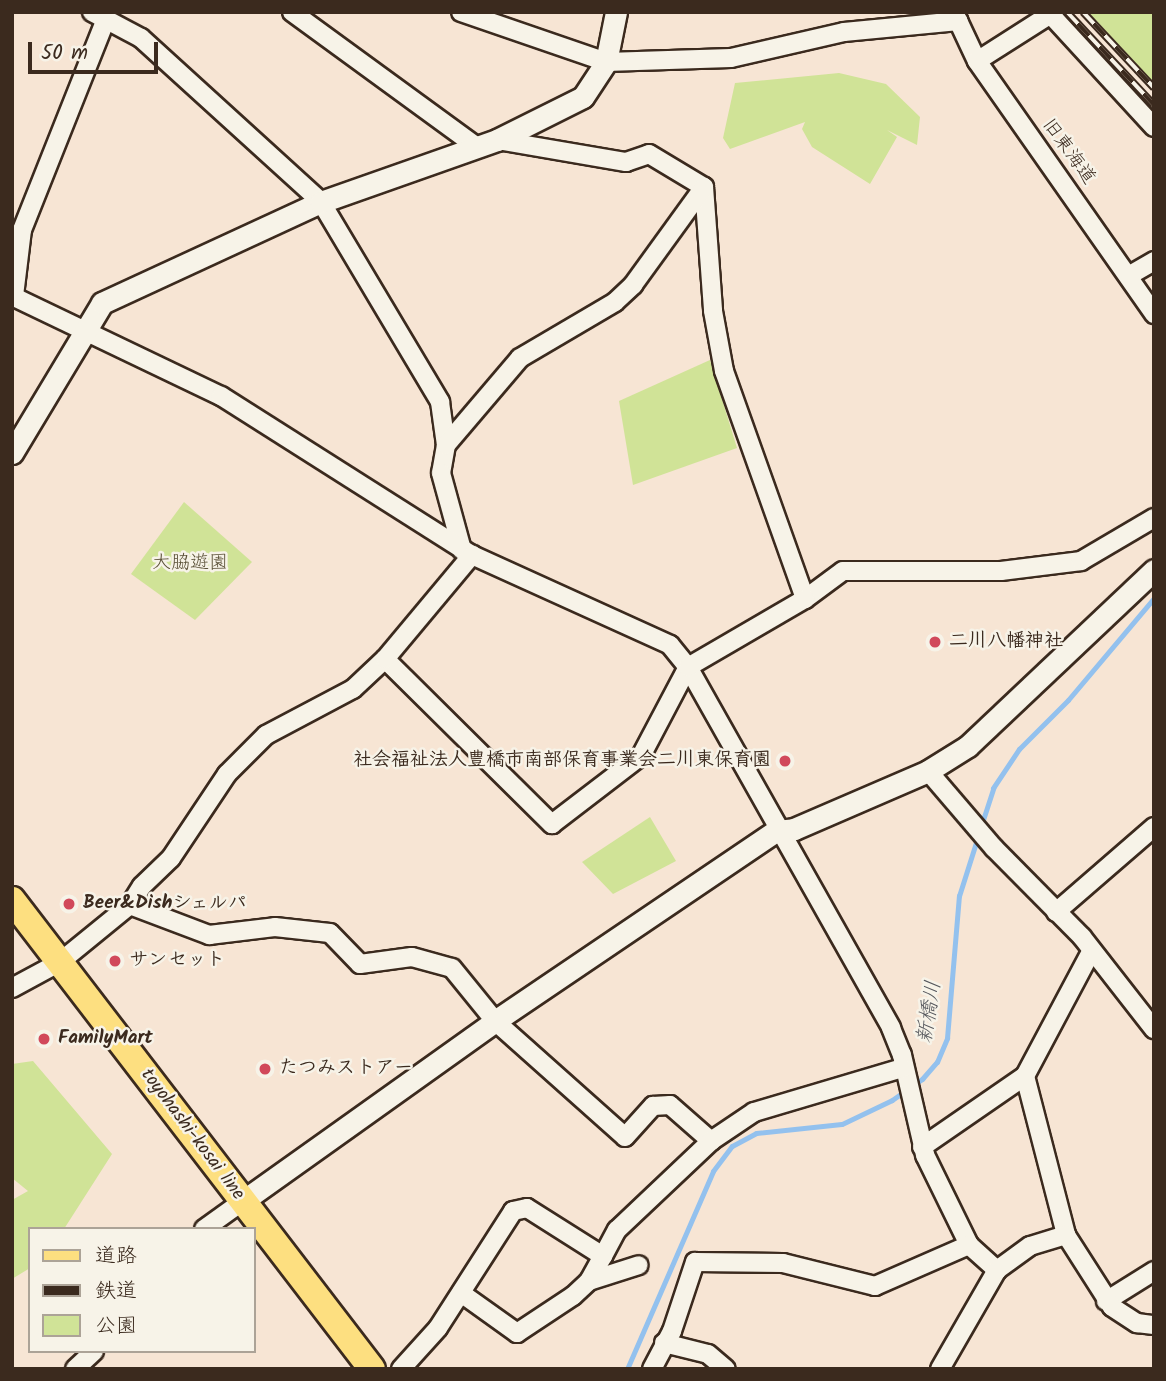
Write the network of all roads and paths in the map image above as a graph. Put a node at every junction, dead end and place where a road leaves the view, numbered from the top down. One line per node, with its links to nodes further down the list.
1 (292, 12): 11 (street)
2 (461, 12): 8 (street)
3 (616, 12): 8 (street)
4 (1053, 14): 7 (street); 9 (street)
5 (99, 16): 13 (street); 16 (street)
6 (956, 17): 7 (street, 旧東海道); 8 (street)
7 (977, 61): 15 (street, 旧東海道)
8 (606, 62): 10 (street)
9 (1154, 127)
10 (498, 140): 11 (street); 12 (street)
11 (477, 147): 13 (street)
12 (704, 187): 19 (street); 24 (street)
13 (321, 202): 18 (street); 19 (street)
14 (1154, 261): 15 (street)
15 (1130, 275): 17 (street, 旧東海道)
16 (13, 296): 18 (street)
17 (1154, 314)
18 (85, 328): 20 (street); 22 (street)
19 (446, 445): 22 (street)
20 (12, 453)
21 (1154, 518): 24 (street)
22 (467, 553): 25 (street); 26 (street)
23 (1154, 570): 27 (street)
24 (805, 599): 26 (street)
25 (385, 659): 26 (street); 31 (street)
26 (688, 667): 29 (street)
27 (928, 771): 29 (street); 32 (street)
28 (1154, 827): 32 (street)
29 (782, 830): 36 (street); 38 (street)
30 (12, 900): 34 (main road, toyohashi-kosai line)
31 (130, 905): 34 (street); 36 (street)
32 (1056, 912): 33 (street)
33 (1091, 952): 37 (street); 39 (street)
34 (60, 962): 35 (street); 42 (main road, toyohashi-kosai line)
35 (12, 988)
36 (495, 1021): 40 (street); 42 (street)
37 (1154, 1029)
38 (903, 1070): 40 (street); 41 (street)
39 (1025, 1076): 41 (street); 44 (street)
40 (711, 1141): 46 (street)
41 (922, 1147): 45 (street)
42 (243, 1201): 43 (street); 57 (main road, toyohashi-kosai line)
43 (207, 1227)
44 (1066, 1235): 48 (street); 52 (street)
45 (969, 1245): 48 (street); 54 (street)
46 (603, 1256): 50 (street); 51 (street)
47 (639, 1265): 50 (street)
48 (997, 1269): 61 (street)
49 (1154, 1272): 52 (street)
50 (589, 1281): 51 (street)
51 (461, 1293): 58 (street)
52 (1106, 1301): 53 (street)
53 (1154, 1325)
54 (664, 1343): 59 (street); 60 (street)
55 (92, 1353): 56 (street)
56 (75, 1369)
57 (372, 1369)
58 (401, 1369)
59 (652, 1369)
60 (726, 1369)
61 (940, 1369)

